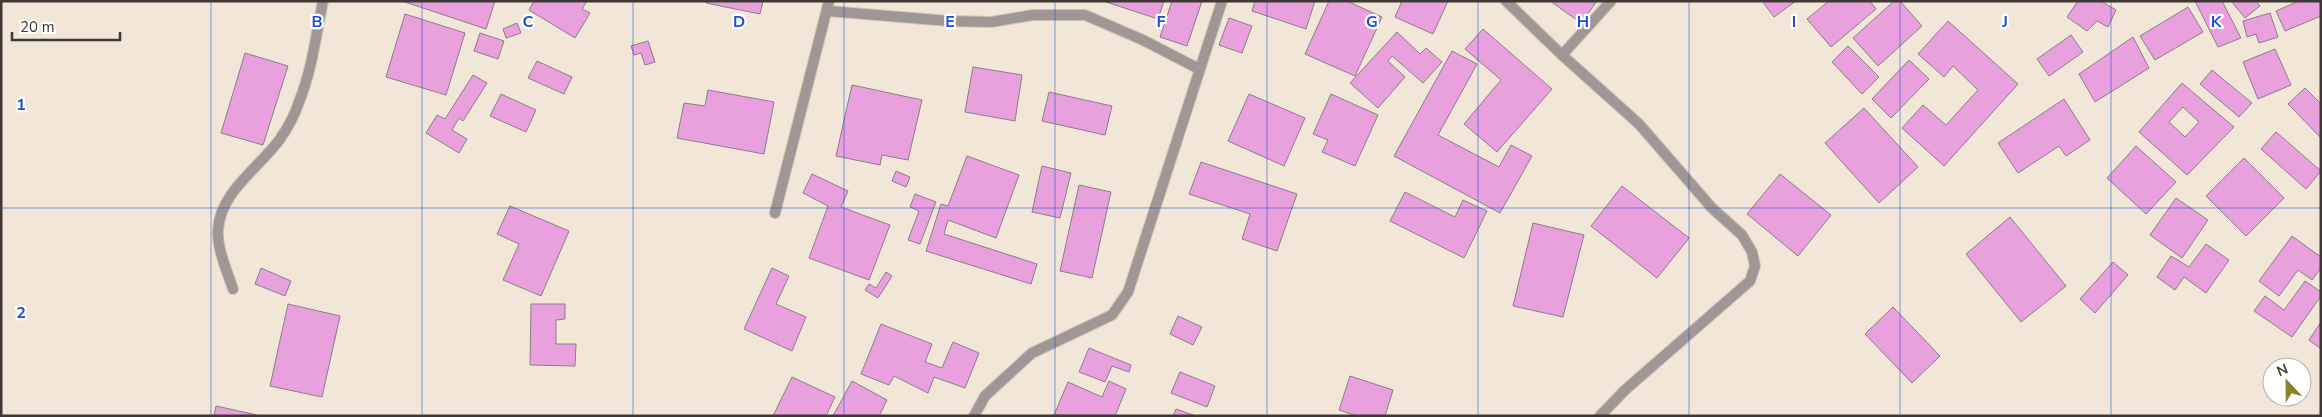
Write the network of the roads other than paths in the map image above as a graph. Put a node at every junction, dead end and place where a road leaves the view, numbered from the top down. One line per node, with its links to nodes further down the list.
1 (323, 1): 9 (street)
2 (1222, 1): 7 (street)
3 (1506, 1): 6 (street)
4 (1611, 1): 6 (street)
5 (828, 6): 7 (street); 8 (street)
6 (1562, 55): 11 (street)
7 (1199, 69): 10 (street)
8 (775, 213)
9 (233, 289)
10 (974, 416)
11 (1600, 416)

